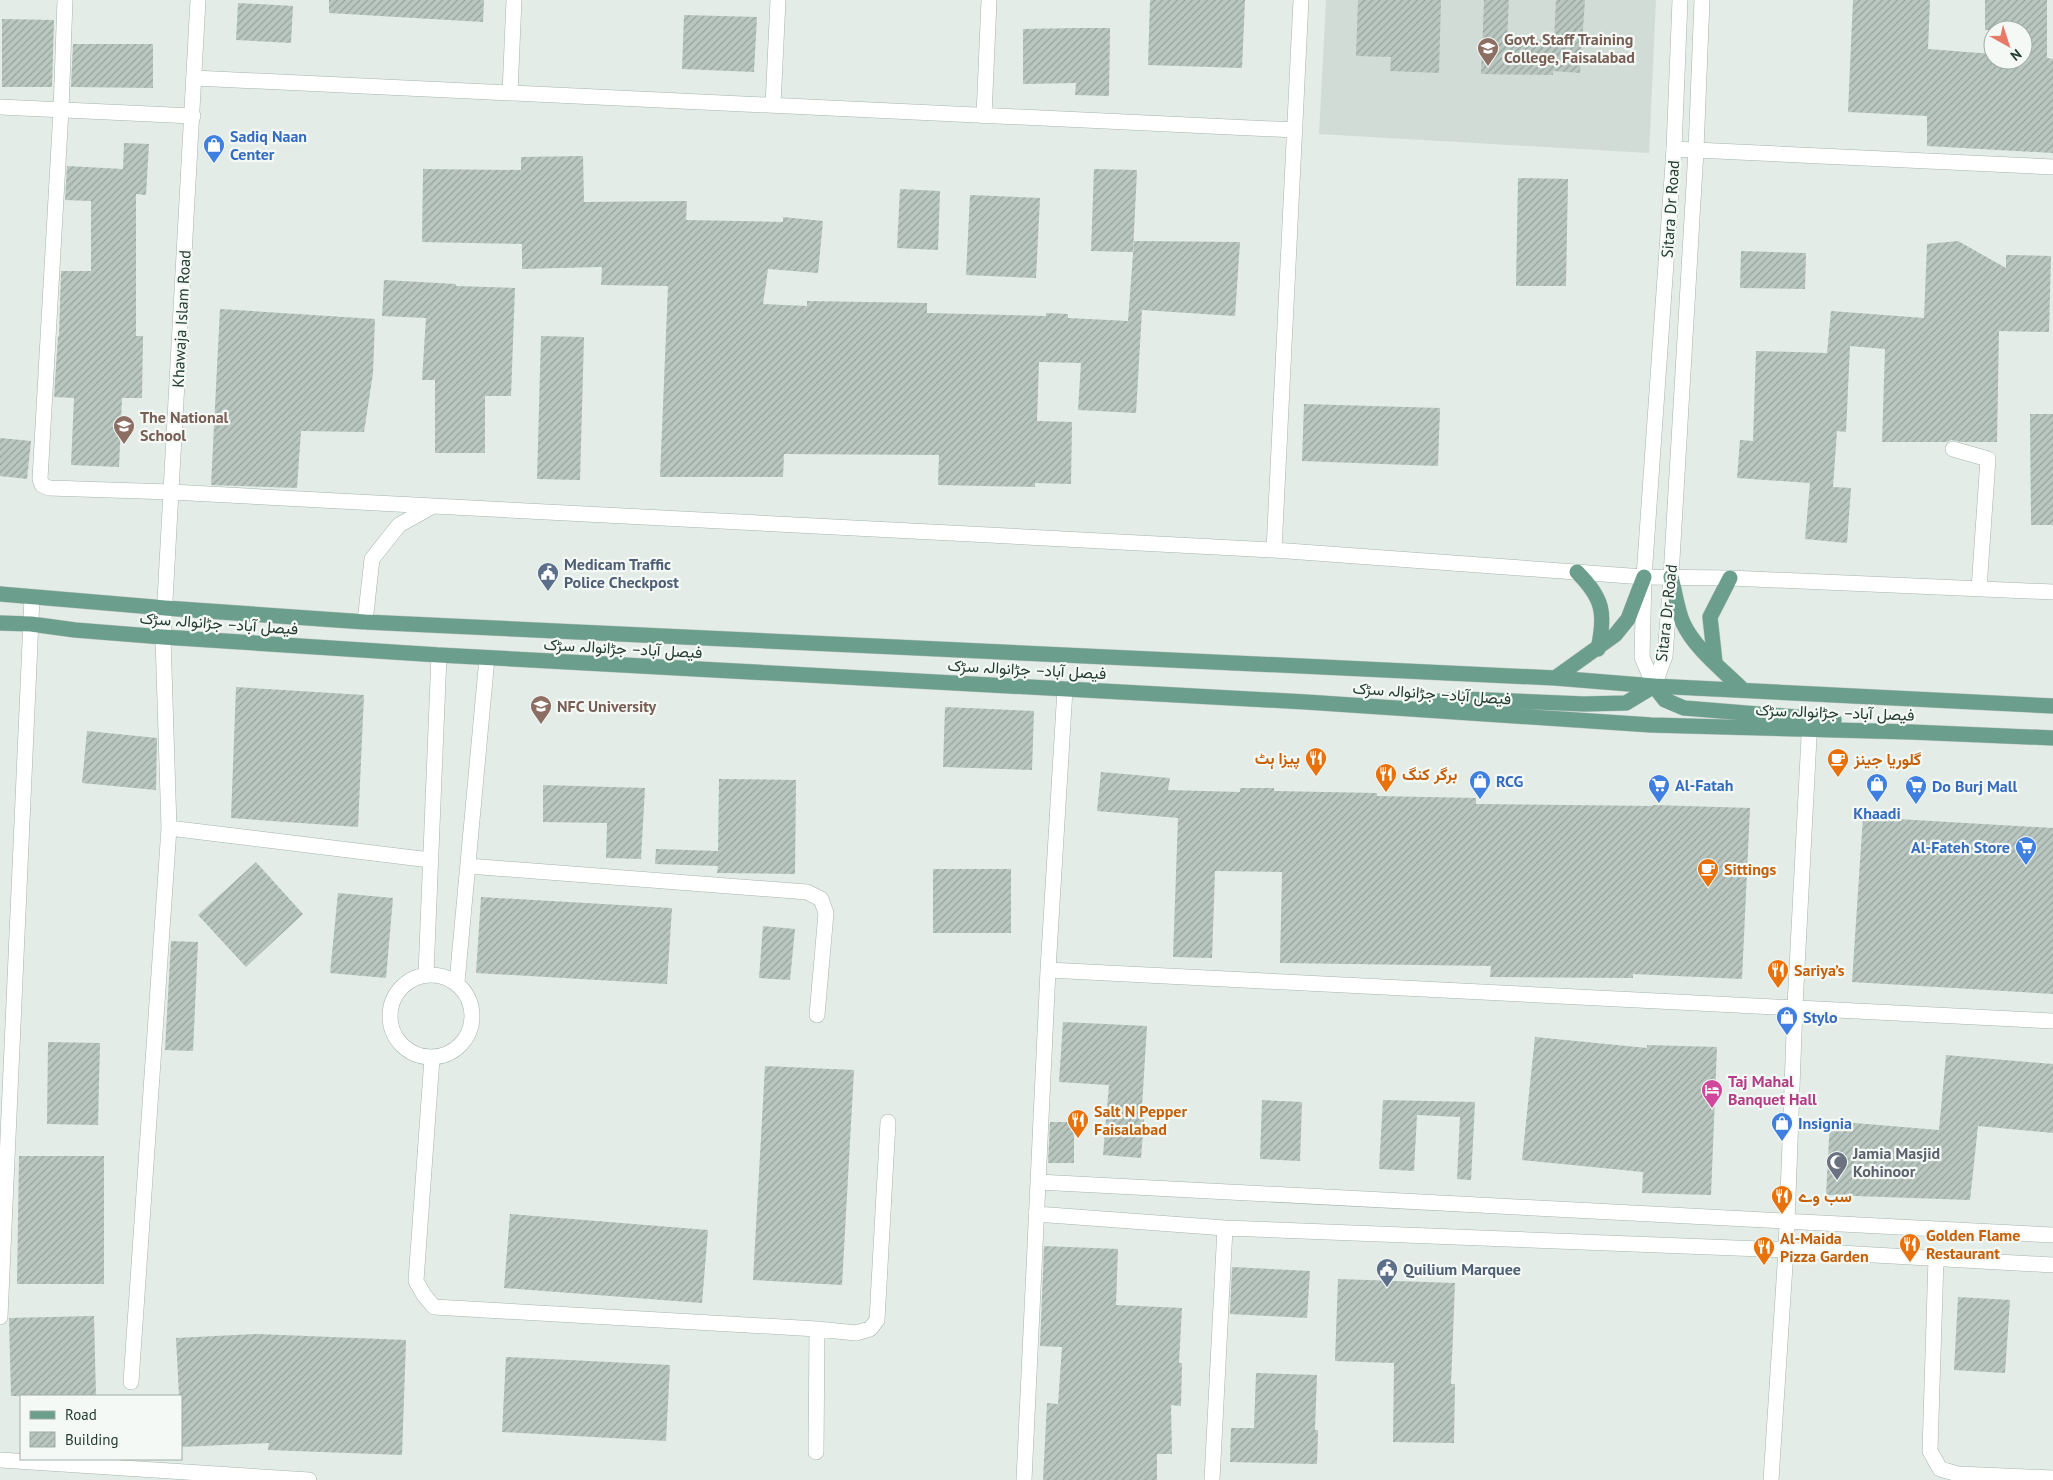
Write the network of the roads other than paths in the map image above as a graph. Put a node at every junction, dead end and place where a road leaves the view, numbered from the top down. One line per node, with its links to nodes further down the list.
1 (65, 0): 13 (street)
2 (198, 0): 9 (street, Khawaja Islam Road)
3 (514, 0): 10 (street)
4 (778, 0): 11 (street)
5 (989, 0): 15 (street)
6 (1301, 0): 16 (street)
7 (1680, 0): 17 (street, Sitara Dr Road)
8 (1702, 0): 18 (street, Sitara Dr Road)
9 (194, 78): 10 (street); 14 (street, Khawaja Islam Road)
10 (510, 93): 11 (street)
11 (773, 105): 15 (street)
12 (0, 107): 13 (street)
13 (61, 110): 14 (street); 21 (street)
14 (193, 116): 21 (street, Khawaja Islam Road)
15 (984, 116): 16 (street)
16 (1295, 130): 23 (street)
17 (1674, 149): 18 (street); 25 (street, Sitara Dr Road)
18 (1696, 150): 19 (street); 26 (street, Sitara Dr Road)
19 (2053, 166)
20 (1953, 449): 28 (street)
21 (171, 492): 22 (street); 32 (street, Khawaja Islam Road)
22 (433, 506): 23 (street); 33 (street)
23 (1274, 550): 24 (street)
24 (1577, 572): 25 (street); 37 (main road)
25 (1644, 577): 26 (street); 37 (main road); 42 (street, Sitara Dr Road)
26 (1671, 577): 27 (street); 40 (main road); 42 (street, Sitara Dr Road)
27 (1730, 578): 28 (street); 40 (main road)
28 (1979, 589): 29 (street)
29 (2053, 592)
30 (0, 594): 31 (main road, فیصل آباد– جڑانوالہ سڑک)
31 (32, 597): 32 (main road, فیصل آباد– جڑانوالہ سڑک); 35 (street)
32 (165, 608): 33 (main road, فیصل آباد– جڑانوالہ سڑک); 36 (street, Khawaja Islam Road)
33 (365, 622): 41 (main road, فیصل آباد– جڑانوالہ سڑک)
34 (0, 623): 35 (main road, فیصل آباد– جڑانوالہ سڑک)
35 (30, 624): 36 (main road, فیصل آباد– جڑانوالہ سڑک); 68 (street)
36 (163, 637): 38 (main road, فیصل آباد– جڑانوالہ سڑک); 49 (street, Khawaja Islam Road)
37 (1598, 649): 41 (main road)
38 (439, 655): 39 (main road, فیصل آباد– جڑانوالہ سڑک); 50 (street)
39 (487, 658): 43 (main road, فیصل آباد– جڑانوالہ سڑک); 51 (street)
40 (1715, 662): 44 (main road)
41 (1555, 678): 42 (main road, فیصل آباد– جڑانوالہ سڑک)
42 (1654, 686): 44 (main road, فیصل آباد– جڑانوالہ سڑک); 46 (main road); 47 (main road)
43 (1065, 689): 46 (main road, فیصل آباد– جڑانوالہ سڑک); 52 (street)
44 (1743, 690): 45 (main road, فیصل آباد– جڑانوالہ سڑک)
45 (2053, 706)
46 (1382, 707): 47 (main road, فیصل آباد– جڑانوالہ سڑک)
47 (1810, 724): 48 (main road, فیصل آباد– جڑانوالہ سڑک); 55 (street)
48 (2053, 738)
49 (169, 828): 50 (street); 70 (street, Khawaja Islam Road)
50 (430, 860): 53 (street)
51 (468, 866): 54 (street); 56 (street)
52 (1048, 970): 55 (street); 60 (street)
53 (426, 974): 54 (street); 58 (street)
54 (457, 982): 58 (street)
55 (1795, 1006): 57 (street); 62 (street)
56 (816, 1015)
57 (2053, 1021)
58 (432, 1058): 69 (street)
59 (888, 1122): 69 (street)
60 (1038, 1182): 61 (street); 62 (street)
61 (1036, 1214): 63 (street); 75 (street)
62 (1787, 1222): 64 (street); 65 (street)
63 (1224, 1228): 65 (street); 76 (street)
64 (2053, 1235)
65 (1786, 1250): 66 (street); 77 (street)
66 (1936, 1258): 67 (street); 73 (street)
67 (2053, 1265)
68 (0, 1317)
69 (817, 1329): 71 (street)
70 (131, 1382)
71 (816, 1452)
72 (0, 1460): 74 (street)
73 (2053, 1478)
74 (309, 1480)
75 (1024, 1480)
76 (1212, 1480)
77 (1771, 1480)

